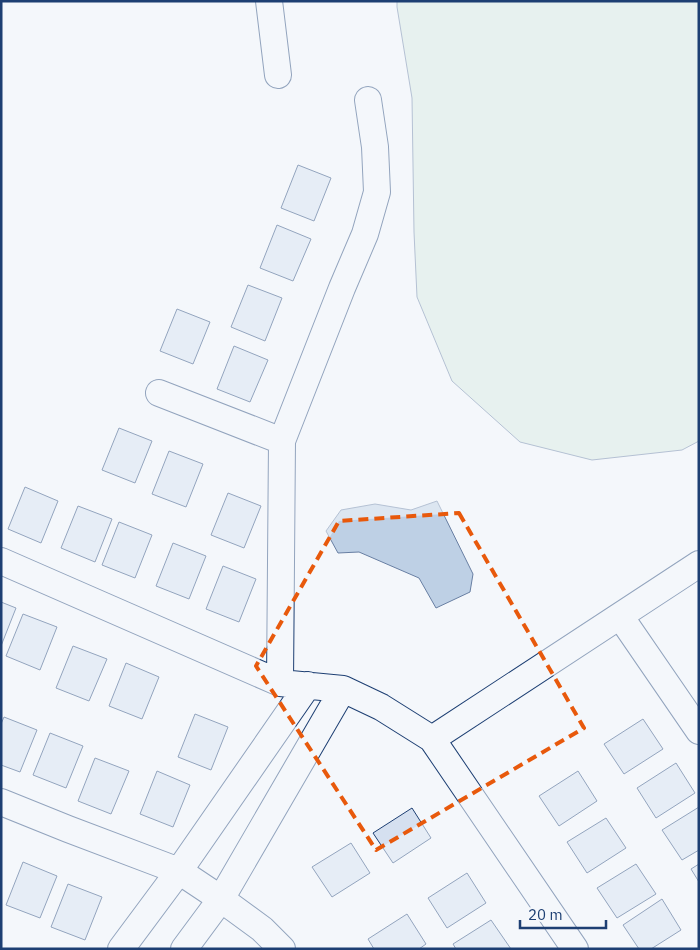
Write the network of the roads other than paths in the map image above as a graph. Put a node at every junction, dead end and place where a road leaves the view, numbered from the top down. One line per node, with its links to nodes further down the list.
1 (269, 1): 2 (street)
2 (278, 75)
3 (368, 100): 5 (street)
4 (159, 394): 5 (street)
5 (282, 441): 9 (street)
6 (1, 560): 9 (street)
7 (699, 564): 8 (street)
8 (620, 616): 12 (street); 13 (street)
9 (280, 683): 10 (street)
10 (308, 685): 11 (street); 15 (street)
11 (343, 689): 13 (street); 16 (street)
12 (699, 731)
13 (432, 738): 20 (street)
14 (1, 802): 15 (street)
15 (179, 871): 16 (street); 17 (street)
16 (221, 899): 18 (street); 19 (street)
17 (121, 949)
18 (184, 949)
19 (282, 949)
20 (575, 949)

